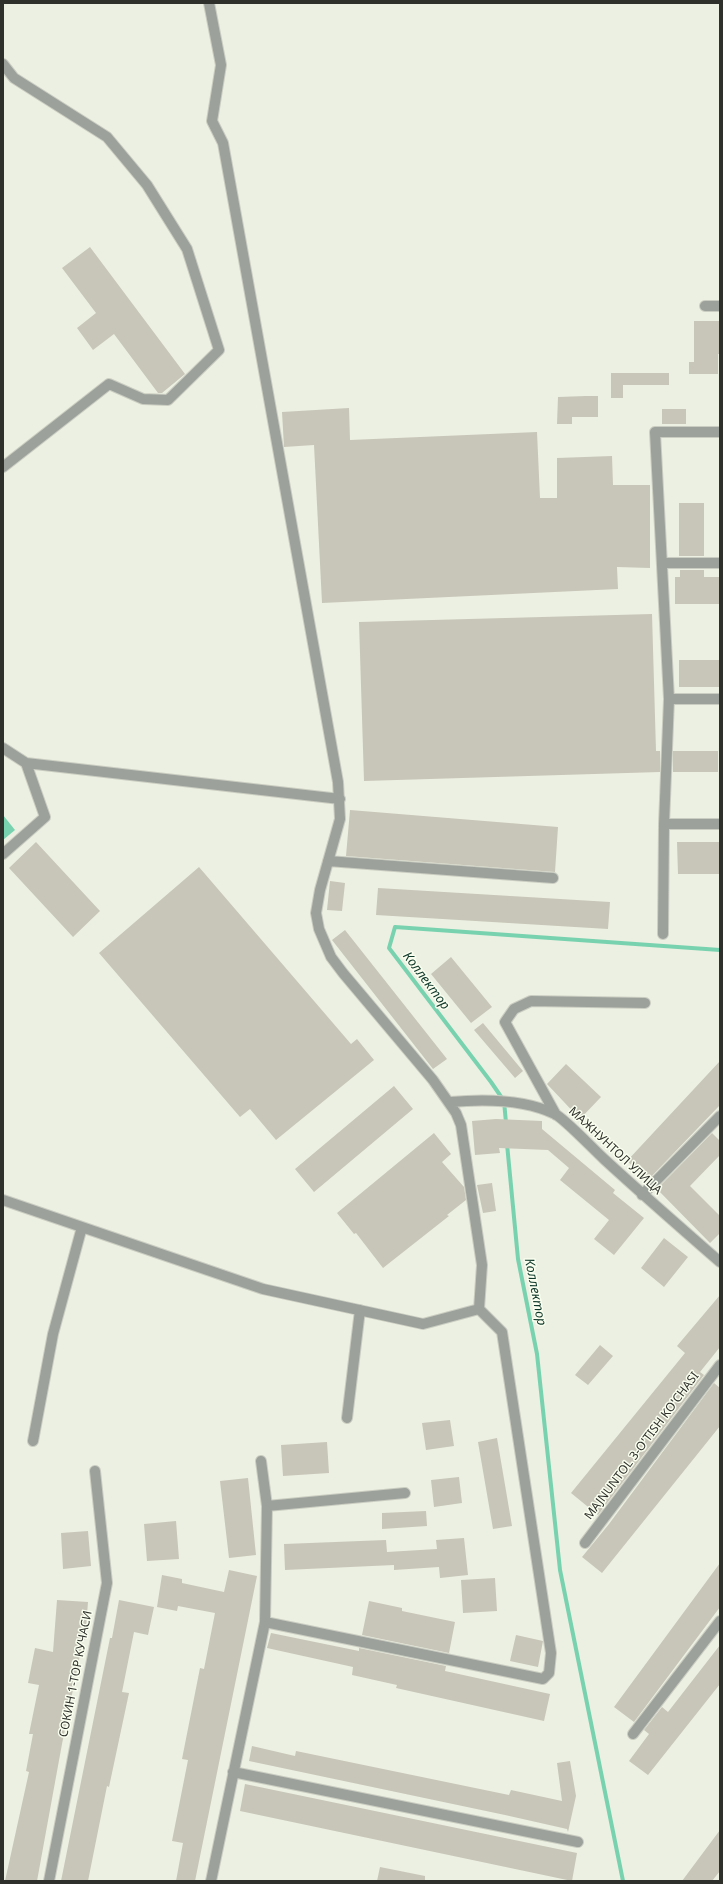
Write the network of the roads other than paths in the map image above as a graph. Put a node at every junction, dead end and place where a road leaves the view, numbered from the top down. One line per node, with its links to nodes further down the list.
1 (211, 4): 13 (street)
2 (3, 64): 6 (street)
3 (705, 306): 4 (street)
4 (720, 306)
5 (720, 432): 8 (street)
6 (3, 467)
7 (720, 562): 8 (street)
8 (662, 563): 9 (street)
9 (669, 699): 10 (street); 14 (street)
10 (720, 699)
11 (3, 748): 12 (street)
12 (26, 763): 13 (street); 16 (street)
13 (340, 799): 17 (street)
14 (664, 824): 15 (street); 19 (street)
15 (720, 824)
16 (3, 854)
17 (328, 861): 18 (street); 21 (street)
18 (553, 878)
19 (663, 934)
20 (645, 1003): 22 (street)
21 (450, 1102): 22 (street, МАЖНУНТОЛ УЛИЦА); 28 (street)
22 (556, 1115): 24 (street, МАЖНУНТОЛ УЛИЦА)
23 (720, 1116): 24 (street)
24 (642, 1195): 27 (street, МАЖНУНТОЛ УЛИЦА)
25 (3, 1200): 26 (street)
26 (82, 1227): 29 (street); 32 (street)
27 (720, 1262)
28 (479, 1309): 29 (street); 39 (street)
29 (360, 1310): 31 (street)
30 (720, 1365): 37 (street, MAJNUNTOL 3-O'TISH KO'CHASI)
31 (347, 1418)
32 (33, 1441)
33 (261, 1461): 36 (street)
34 (95, 1471): 43 (street, СОКИН 1-ТОР KУЧАСИ)
35 (405, 1493): 36 (street)
36 (267, 1506): 39 (street)
37 (585, 1543)
38 (720, 1621): 40 (street)
39 (265, 1622): 41 (street)
40 (633, 1734)
41 (233, 1772): 42 (street); 44 (street)
42 (578, 1842)
43 (50, 1881)
44 (211, 1881)

